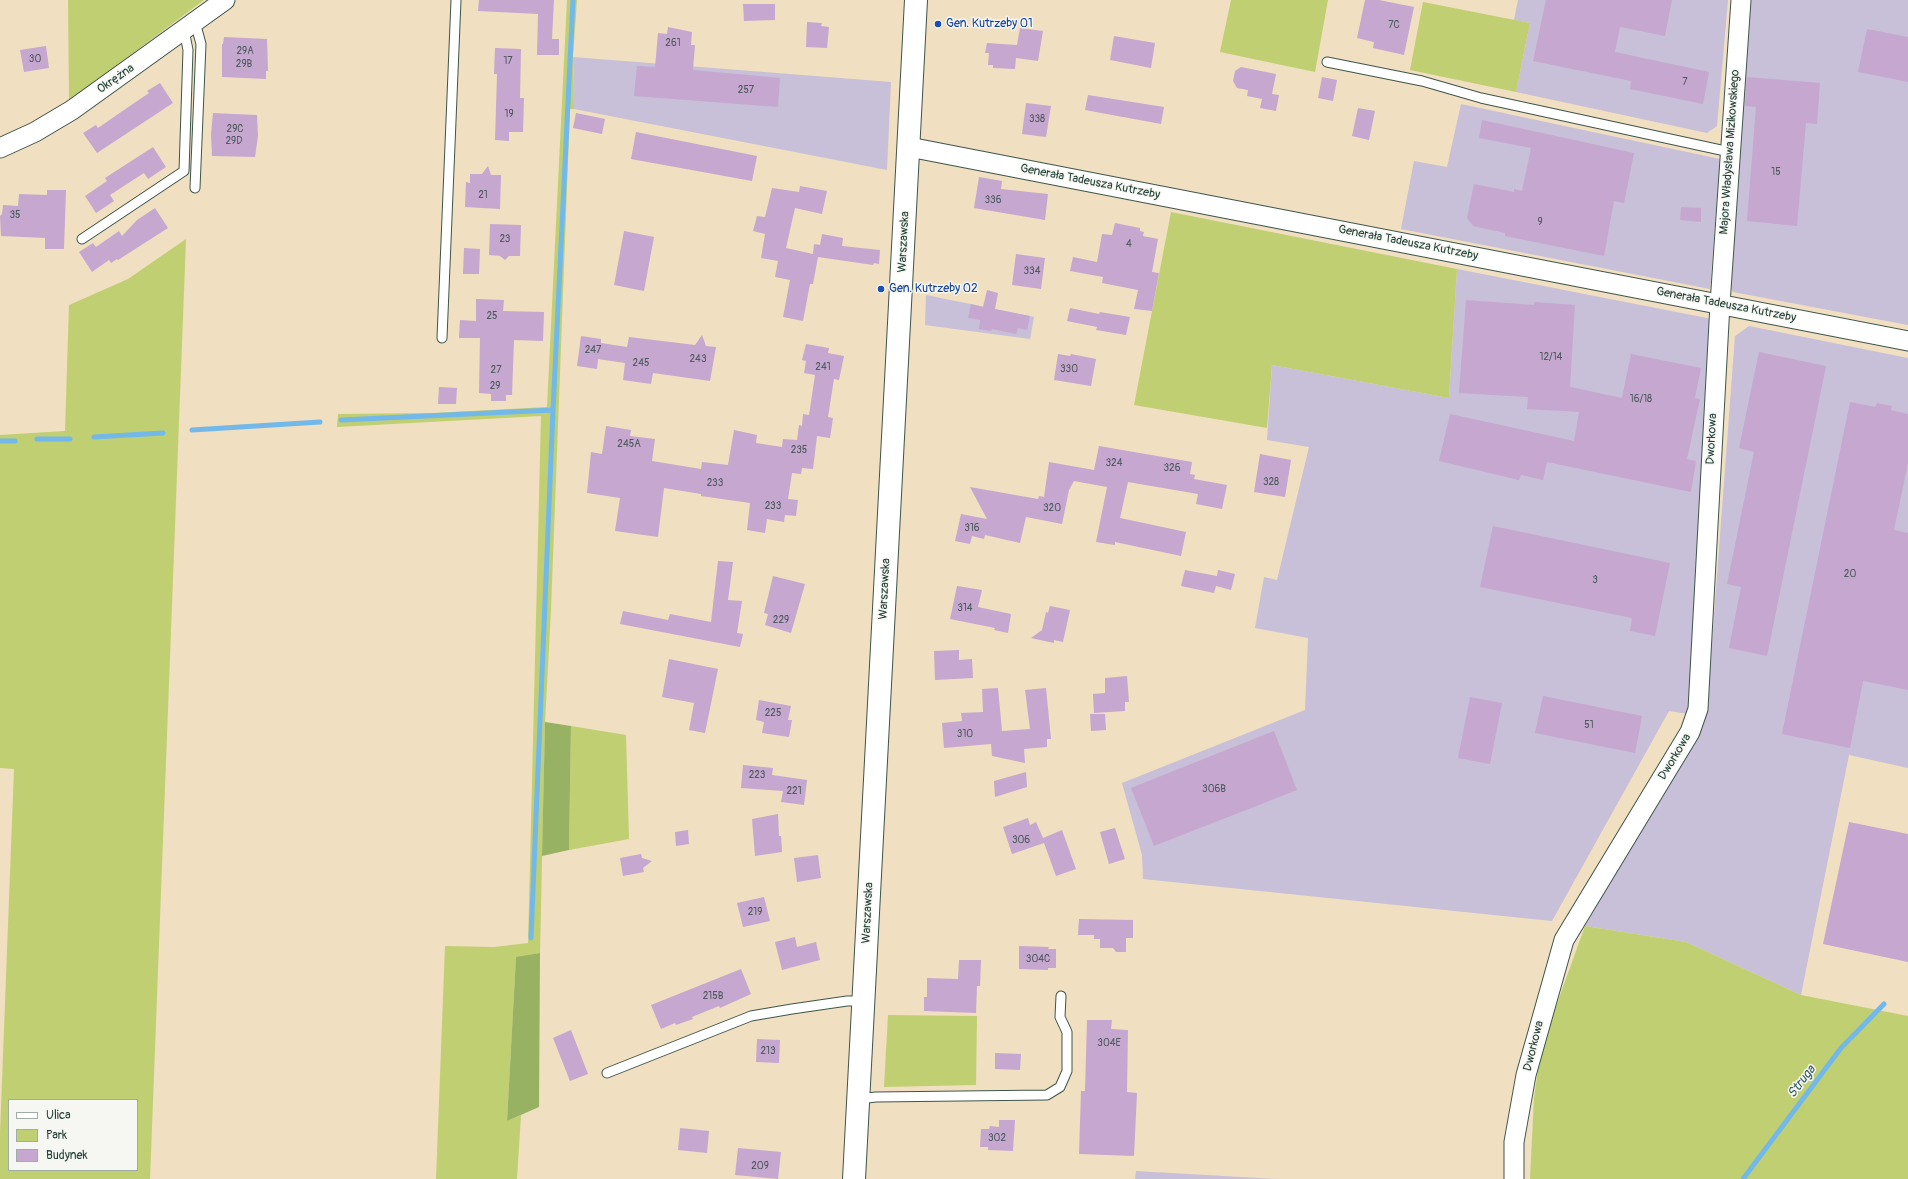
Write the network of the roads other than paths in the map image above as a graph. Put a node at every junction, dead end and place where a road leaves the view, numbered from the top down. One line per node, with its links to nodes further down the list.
1 (225, 0): 5 (street, Okrężna)
2 (456, 0): 13 (lane)
3 (916, 0): 7 (main road, Warszawska)
4 (1741, 0): 9 (street, Majora Władysława Mizikowskiego)
5 (190, 26): 8 (street, Okrężna); 10 (lane); 11 (lane)
6 (1327, 62): 9 (lane)
7 (908, 147): 12 (street, Generała Tadeusza Kutrzeby); 16 (main road, Warszawska)
8 (0, 148)
9 (1730, 152): 12 (street, Majora Władysława Mizikowskiego)
10 (195, 188)
11 (82, 239)
12 (1720, 304): 14 (street, Generała Tadeusza Kutrzeby); 20 (street, Dworkowa)
13 (442, 338)
14 (1908, 341)
15 (1061, 996): 18 (lane)
16 (863, 1001): 17 (lane); 18 (main road, Warszawska)
17 (607, 1073)
18 (858, 1099): 19 (main road, Warszawska)
19 (854, 1179)
20 (1514, 1179)

